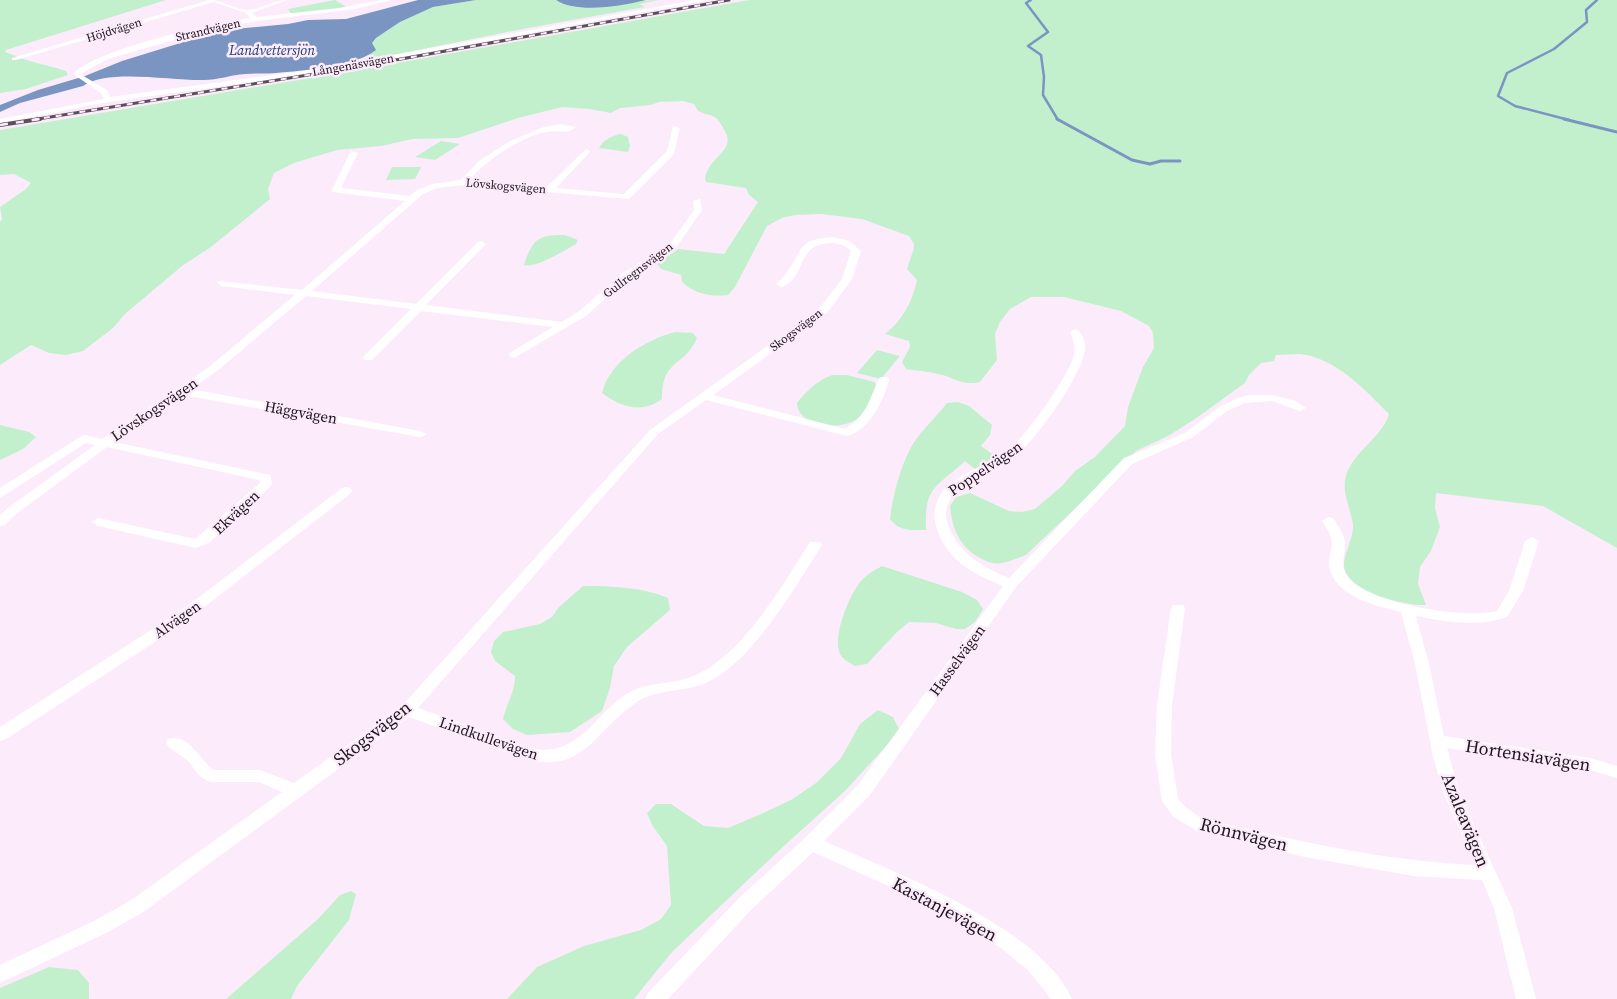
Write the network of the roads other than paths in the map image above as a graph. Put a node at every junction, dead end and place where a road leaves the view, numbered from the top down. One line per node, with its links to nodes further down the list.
1 (214, 0): 5 (street); 7 (street, Höjdvägen)
2 (284, 0): 5 (street)
3 (388, 0): 6 (street, Strandvägen)
4 (705, 0): 8 (street, Långenäsvägen)
5 (248, 12): 6 (street)
6 (255, 19): 8 (street, Strandvägen)
7 (14, 59)
8 (108, 100): 9 (street, Långenäsvägen)
9 (0, 121)
10 (676, 128): 15 (street, Lövskogsvägen)
11 (548, 129): 14 (street)
12 (586, 151): 15 (street)
13 (354, 153): 16 (street)
14 (464, 182): 15 (street, Lövskogsvägen); 16 (street, Lövskogsvägen)
15 (549, 190)
16 (410, 199): 21 (street, Lövskogsvägen)
17 (697, 201): 23 (street, Gullregnsvägen)
18 (482, 244): 22 (street)
19 (222, 283): 21 (street)
20 (781, 284): 29 (street, Skogsvägen)
21 (305, 292): 22 (street); 28 (street, Lövskogsvägen)
22 (420, 307): 23 (street); 26 (street)
23 (562, 326): 25 (street, Gullregnsvägen)
24 (1075, 332): 40 (street, Poppelvägen)
25 (514, 355)
26 (368, 358)
27 (884, 379): 29 (street)
28 (182, 391): 31 (street, Häggvägen); 32 (street, Lövskogsvägen)
29 (704, 396): 43 (street, Skogsvägen)
30 (1300, 408): 40 (street, Hasselvägen)
31 (420, 434)
32 (105, 443): 34 (street); 36 (street, Lövskogsvägen); 37 (street, Ekvägen)
33 (346, 491): 44 (street, Alvägen)
34 (0, 494)
35 (1328, 521): 42 (street)
36 (0, 522)
37 (98, 522)
38 (1532, 541): 42 (street)
39 (815, 546): 43 (street, Lindkullevägen)
40 (1011, 584): 49 (street, Hasselvägen)
41 (1178, 608): 50 (street, Rönnvägen)
42 (1407, 609): 45 (street, Azaleavägen)
43 (407, 710): 48 (street, Skogsvägen)
44 (0, 735)
45 (1439, 741): 47 (street, Hortensiavägen); 50 (street, Azaleavägen)
46 (174, 743): 48 (street)
47 (1617, 772)
48 (294, 790): 51 (street, Skogsvägen)
49 (811, 843): 52 (street, Hasselvägen); 53 (street, Kastanjevägen)
50 (1488, 873): 54 (street, Azaleavägen)
51 (0, 974)
52 (656, 999)
53 (1062, 999)
54 (1526, 999)

